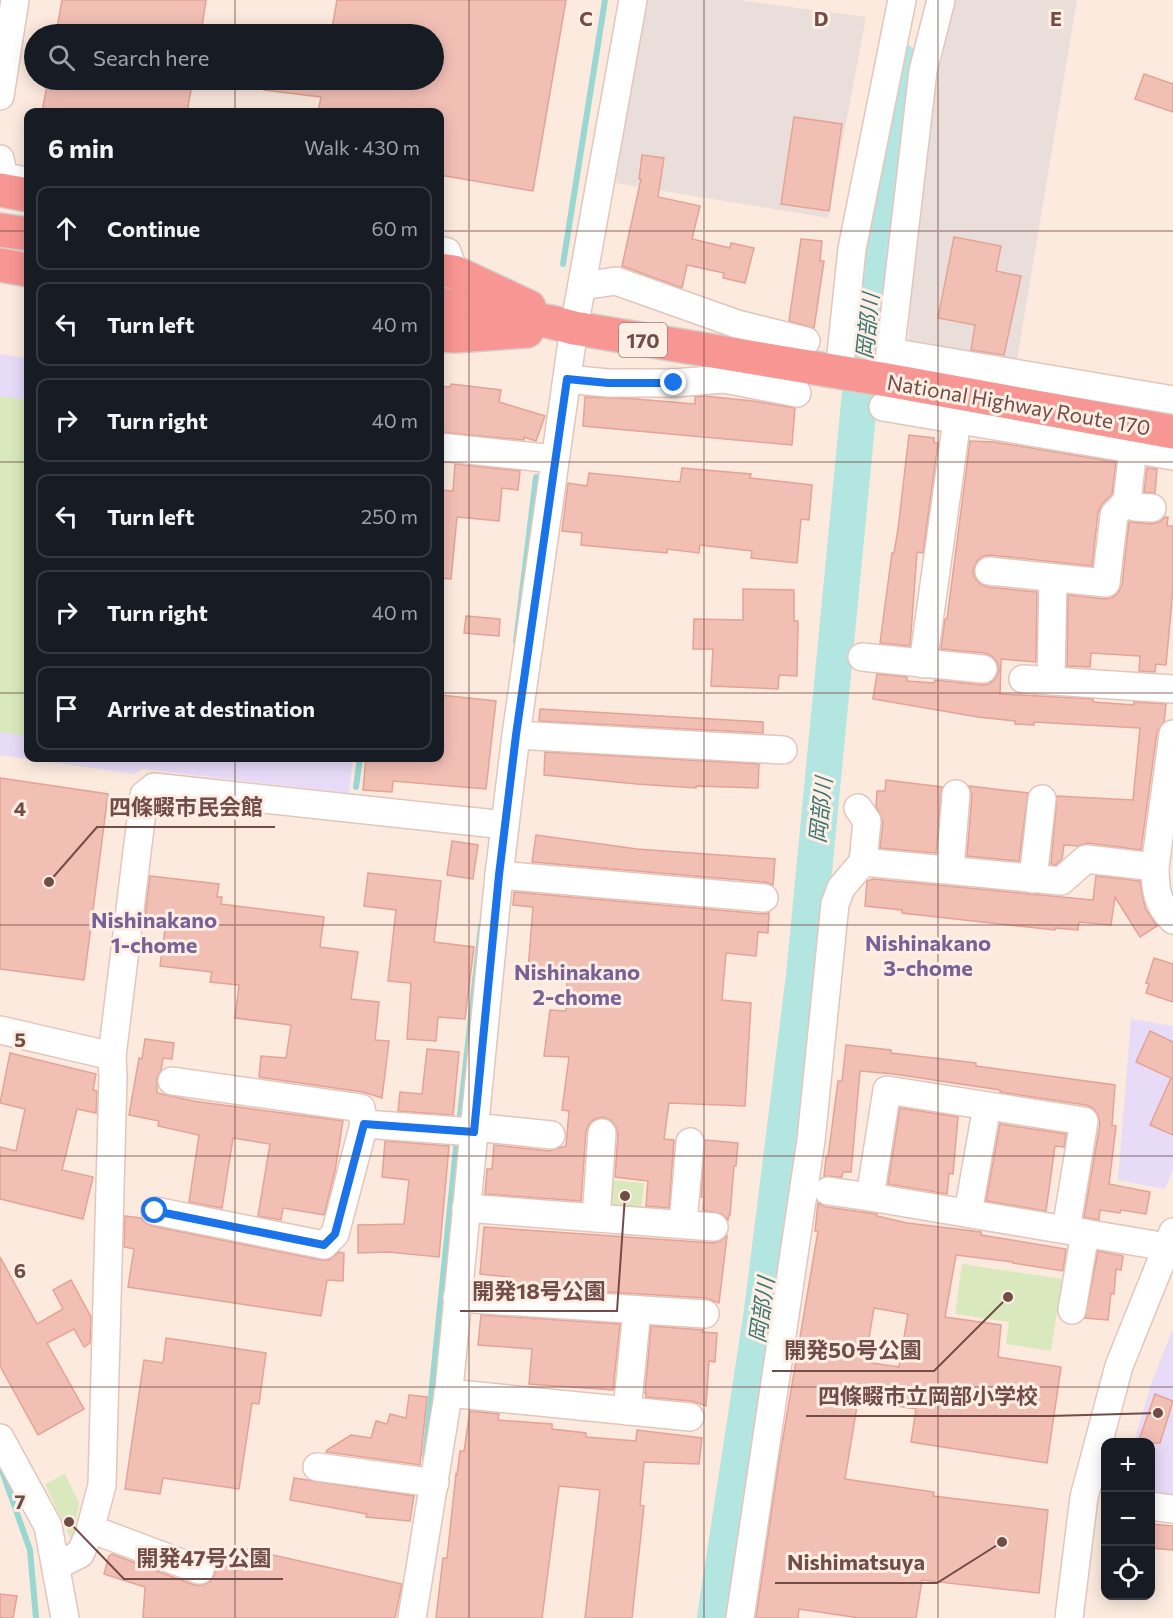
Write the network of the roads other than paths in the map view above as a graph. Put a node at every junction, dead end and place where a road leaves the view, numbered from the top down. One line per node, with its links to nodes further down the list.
1 (15, 0): 5 (street)
2 (633, 0): 13 (street)
3 (903, 0): 18 (street)
4 (941, 0): 18 (street)
5 (0, 96)
6 (0, 230): 7 (highway)
7 (24, 233)
8 (444, 264): 15 (highway, 170)
9 (0, 265): 10 (highway)
10 (24, 269)
11 (0, 280): 12 (street)
12 (24, 284)
13 (582, 286): 15 (street); 17 (street)
14 (444, 305): 15 (highway, National Highway Route 170 / 170)
15 (574, 328): 16 (highway, 170); 18 (highway, National Highway Route 170 / 170); 19 (street)
16 (445, 338)
17 (806, 341)
18 (870, 377): 21 (street); 22 (street); 23 (highway, National Highway Route 170 / 170)
19 (567, 379): 20 (street); 27 (street)
20 (797, 393)
21 (1173, 400)
22 (957, 420): 25 (street); 33 (street)
23 (1173, 432)
24 (444, 447): 27 (street)
25 (1133, 449): 26 (street); 28 (street)
26 (1173, 456)
27 (555, 459): 39 (street)
28 (1127, 501): 29 (street); 31 (street)
29 (1152, 508)
30 (989, 571): 31 (street)
31 (1053, 578): 36 (street)
32 (862, 657): 33 (street)
33 (923, 664): 34 (street)
34 (983, 669)
35 (1023, 679): 36 (street)
36 (1051, 681): 37 (street)
37 (1173, 689)
38 (1173, 734): 46 (street)
39 (516, 735): 40 (street); 44 (street)
40 (783, 750)
41 (956, 794): 47 (street)
42 (1042, 799): 49 (street)
43 (858, 808): 45 (street)
44 (505, 825): 48 (street); 53 (street)
45 (863, 862): 47 (street); 89 (street)
46 (1155, 867): 49 (street); 51 (street)
47 (950, 870): 49 (street)
48 (499, 875): 50 (street); 57 (street)
49 (1033, 879)
50 (764, 898)
51 (1173, 920)
52 (0, 1030): 53 (street)
53 (111, 1056): 84 (street)
54 (172, 1081): 56 (street)
55 (987, 1106): 62 (street); 65 (street); 69 (street)
56 (364, 1124): 57 (street); 64 (street)
57 (465, 1130): 59 (street); 63 (street)
58 (602, 1132): 66 (street)
59 (551, 1135)
60 (690, 1142): 67 (street)
61 (828, 1191): 62 (street)
62 (870, 1197): 65 (street)
63 (466, 1208): 66 (street); 71 (street)
64 (155, 1211)
65 (968, 1214): 69 (street)
66 (596, 1218): 67 (street)
67 (683, 1224): 68 (street)
68 (714, 1227)
69 (1076, 1232): 70 (street); 73 (street)
70 (1170, 1239): 81 (street)
71 (458, 1298): 72 (street); 75 (street)
72 (637, 1310): 74 (street); 76 (street)
73 (1072, 1310)
74 (705, 1314)
75 (448, 1393): 76 (street); 80 (street)
76 (627, 1411): 77 (street)
77 (690, 1417)
78 (0, 1438): 85 (street)
79 (317, 1467): 80 (street)
80 (426, 1482): 88 (street)
81 (1095, 1498): 90 (street)
82 (1155, 1507): 83 (street)
83 (1173, 1509)
84 (90, 1529): 85 (street); 86 (street)
85 (56, 1566): 87 (street)
86 (200, 1570)
87 (65, 1618)
88 (412, 1618)
89 (740, 1618)
90 (1069, 1618)

